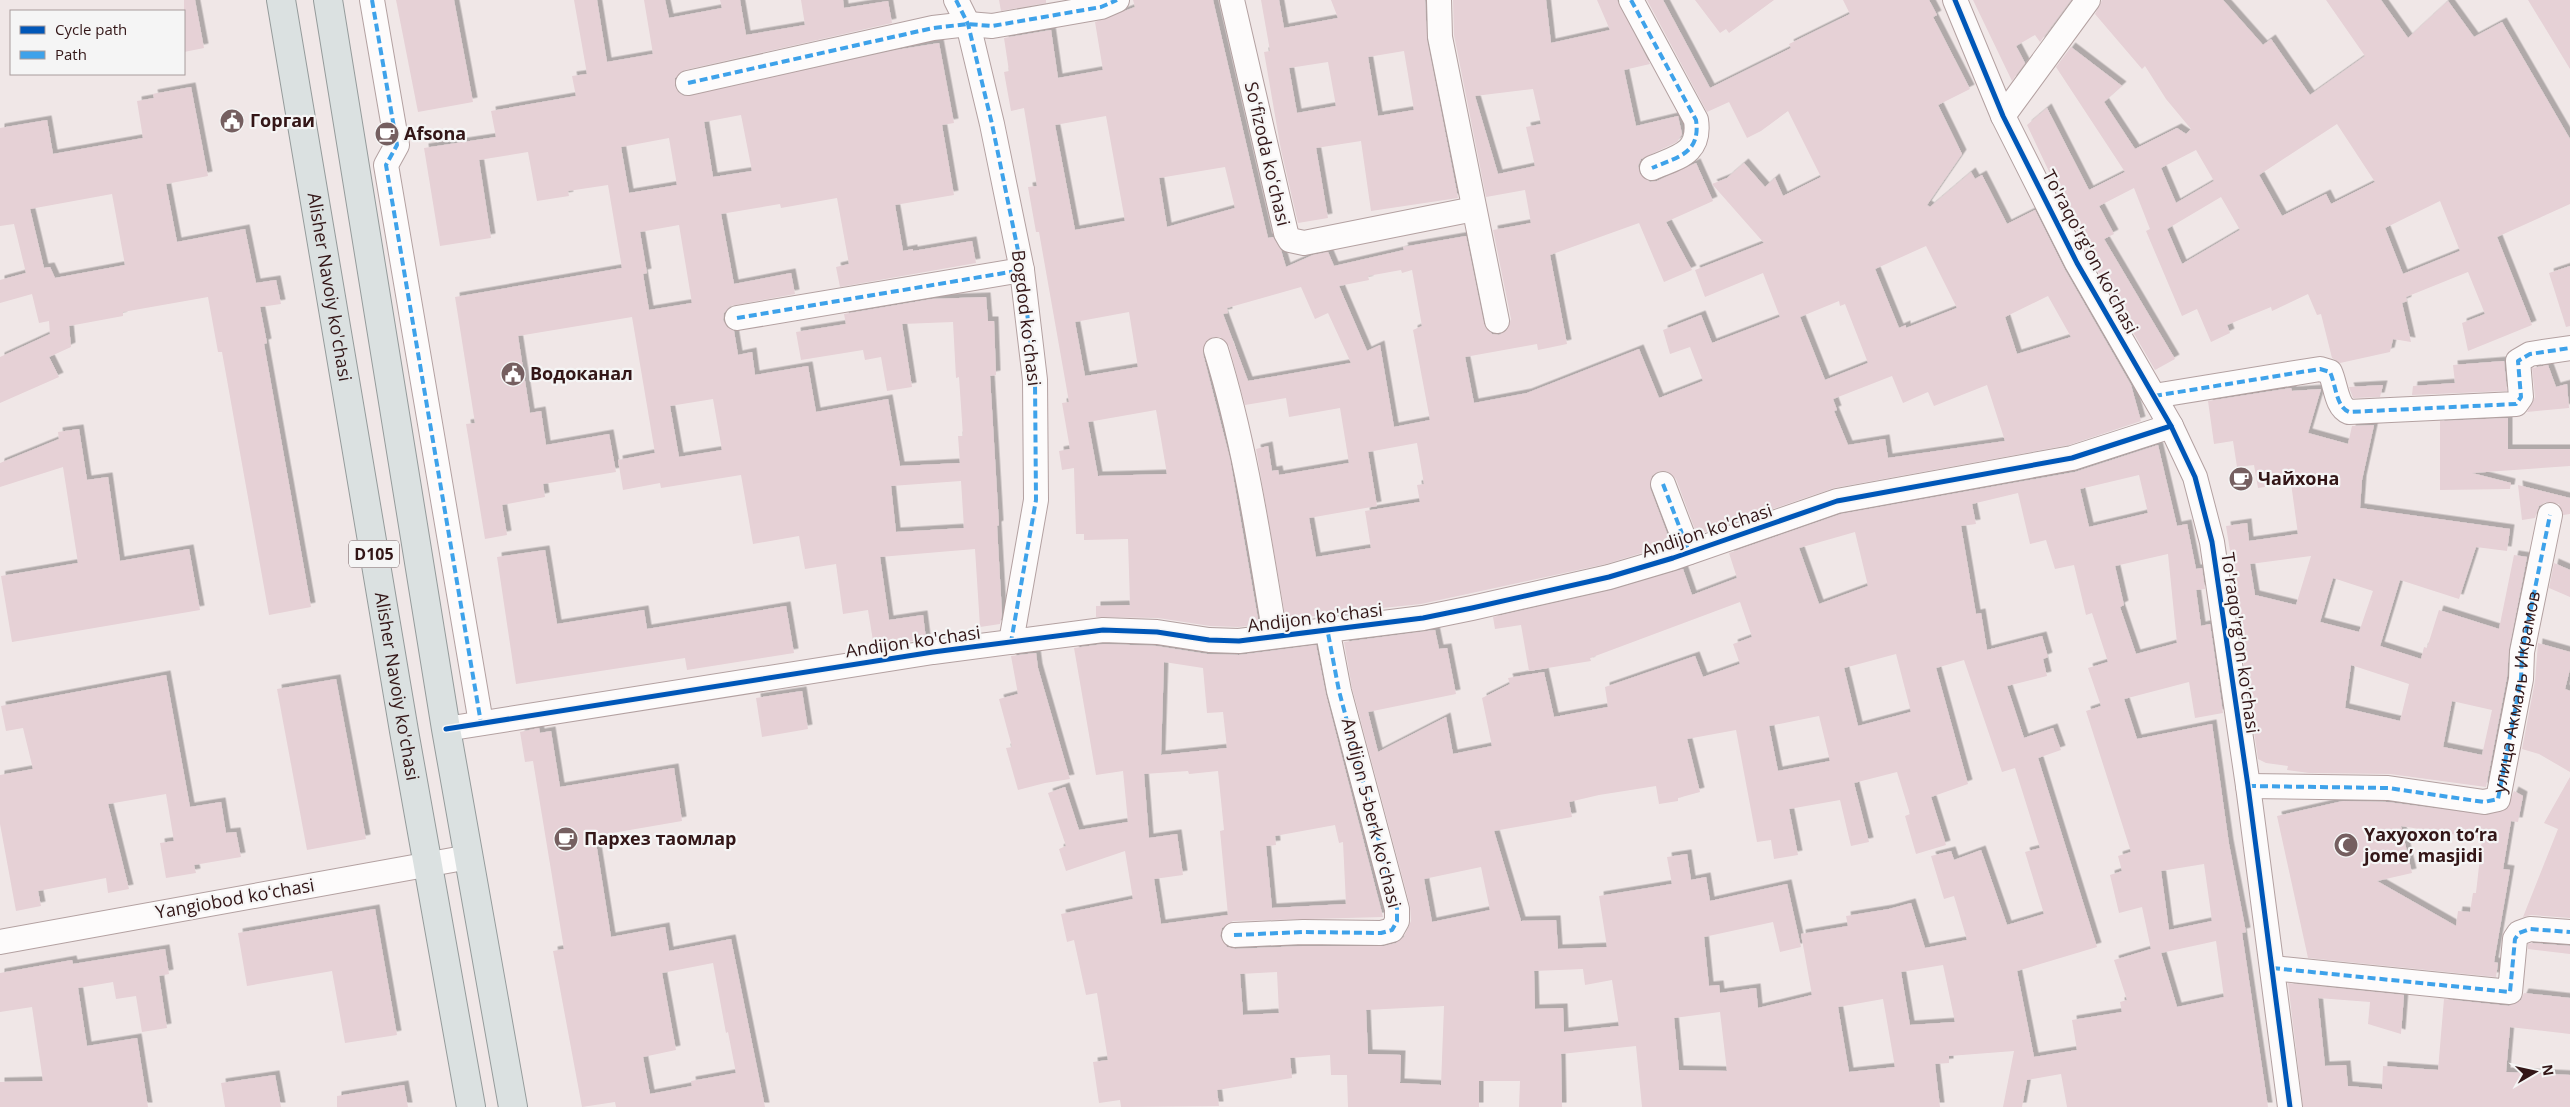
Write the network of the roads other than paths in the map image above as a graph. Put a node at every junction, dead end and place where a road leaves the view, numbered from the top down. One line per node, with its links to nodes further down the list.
1 (280, 0): 33 (main road, Alisher Navoiy ko'chasi / D105)
2 (328, 0): 30 (main road, D105)
3 (372, 0): 29 (street)
4 (956, 0): 11 (street, Bogdod koʻchasi)
5 (1117, 0): 11 (street)
6 (1232, 0): 15 (street, Soʻfizoda koʻchasi)
7 (1439, 0): 15 (street)
8 (1631, 0): 14 (street)
9 (1955, 0): 13 (street, To'raqo'rg'on ko'chasi)
10 (2088, 0): 13 (street)
11 (968, 24): 12 (street); 16 (street, Bogdod koʻchasi)
12 (688, 83)
13 (2003, 116): 21 (street, To'raqo'rg'on ko'chasi)
14 (1652, 168)
15 (1474, 208): 18 (street)
16 (1022, 270): 17 (street); 28 (street, Bogdod koʻchasi)
17 (737, 318)
18 (1497, 321)
19 (2570, 348): 21 (street)
20 (1216, 350): 27 (street)
21 (2154, 396): 22 (street, To'raqo'rg'on ko'chasi)
22 (2171, 426): 25 (street, Andijon ko'chasi); 31 (street, To'raqo'rg'on ko'chasi)
23 (1663, 484): 25 (street)
24 (2550, 515): 31 (street, улица Акмаль Икрамов)
25 (1689, 552): 26 (street, Andijon ko'chasi)
26 (1328, 628): 27 (street, Andijon ko'chasi); 35 (street, Аndijon 5-berk koʻchasi)
27 (1275, 636): 28 (street, Andijon ko'chasi)
28 (1011, 642): 29 (street, Andijon ko'chasi)
29 (481, 723): 30 (street, Andijon ko'chasi)
30 (446, 729): 32 (main road, D105)
31 (2248, 786): 37 (street, To'raqo'rg'on ko'chasi)
32 (469, 857): 33 (street, Yangiobod koʻchasi); 39 (main road, D105)
33 (428, 864): 36 (street, Yangiobod koʻchasi); 38 (main road, Alisher Navoiy ko'chasi / D105)
34 (2570, 932): 37 (street)
35 (1234, 935)
36 (0, 942)
37 (2272, 968): 40 (street, To'raqo'rg'on ko'chasi)
38 (471, 1107)
39 (513, 1107)
40 (2290, 1107)

